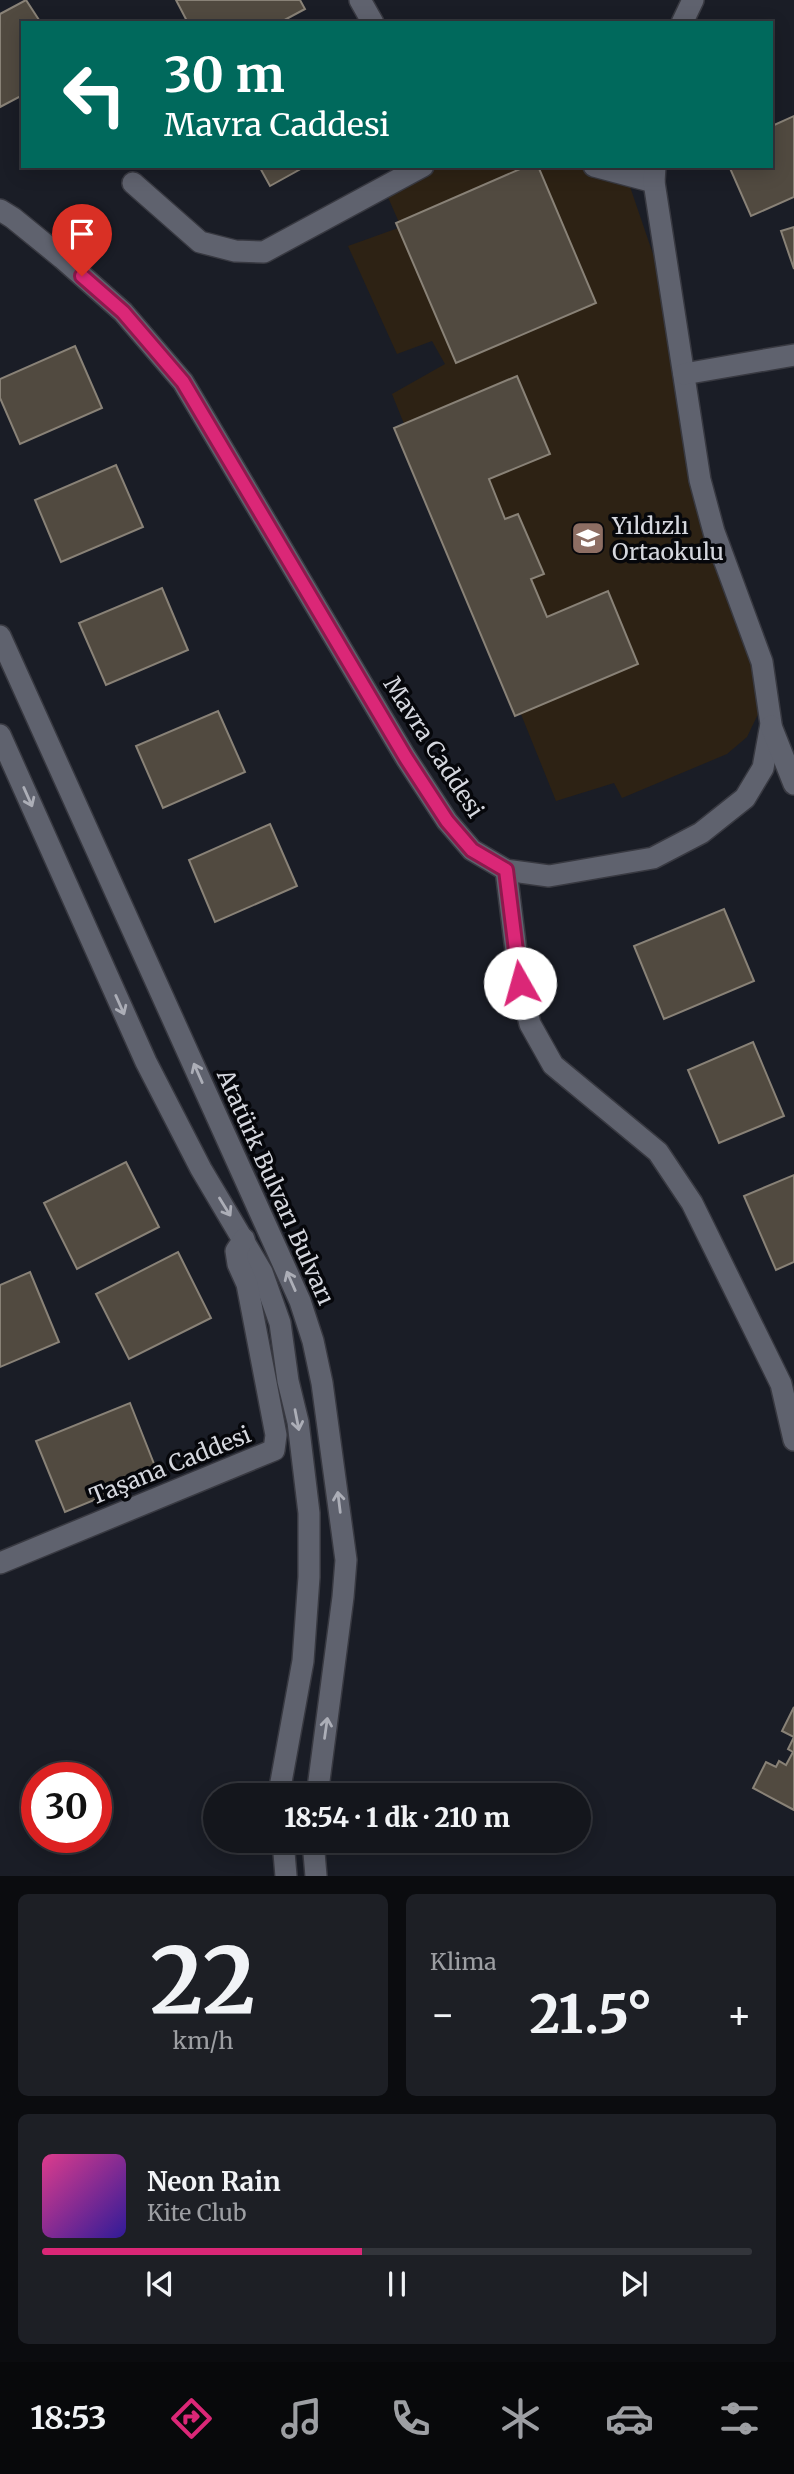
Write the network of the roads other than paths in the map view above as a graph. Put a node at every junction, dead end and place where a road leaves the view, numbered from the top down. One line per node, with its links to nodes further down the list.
1 (360, 0): 3 (street)
2 (693, 0): 4 (street)
3 (372, 21)
4 (683, 21)
5 (418, 168): 8 (street)
6 (609, 168): 7 (street)
7 (654, 174): 11 (street, Mavra Caddesi)
8 (133, 183)
9 (4, 216): 16 (street, Mavra Caddesi)
10 (794, 355): 11 (street)
11 (684, 374): 13 (street, Mavra Caddesi)
12 (0, 636): 21 (street, Atatürk Bulvarı Bulvarı, one-way to 12)
13 (771, 724): 15 (street); 16 (street, Mavra Caddesi)
14 (0, 735): 17 (street, Atatürk Bulvarı Bulvarı, one-way to 17)
15 (794, 784)
16 (506, 870): 18 (street)
17 (244, 1239): 19 (street, Taşana Caddesi); 20 (street, Atatürk Bulvarı Bulvarı, one-way to 20)
18 (794, 1440)
19 (0, 1563)
20 (281, 1783)
21 (319, 1783)
22 (284, 1853): 24 (street)
23 (314, 1853): 25 (street)
24 (286, 1875)
25 (316, 1875)

